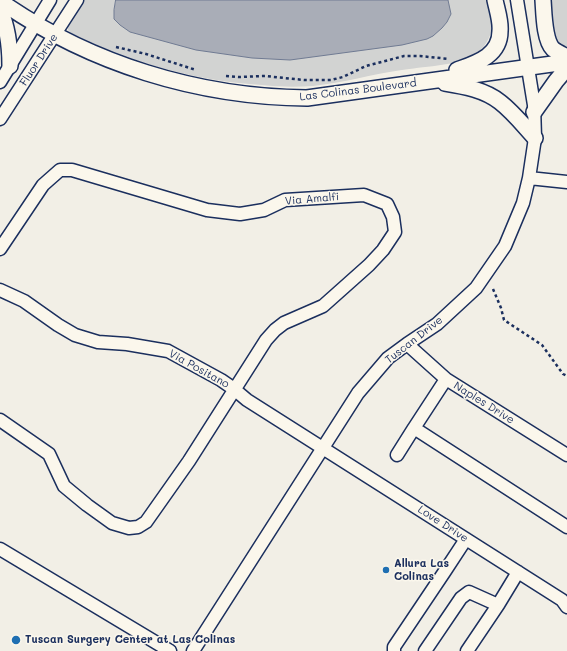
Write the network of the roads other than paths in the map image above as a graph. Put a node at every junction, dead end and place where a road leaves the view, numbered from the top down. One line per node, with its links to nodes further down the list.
1 (50, 0): 8 (street, Fluor Drive)
2 (77, 0): 9 (street, Fluor Drive)
3 (495, 0): 15 (main road)
4 (517, 0): 13 (street, Tuscan Drive)
5 (543, 0): 10 (main road)
6 (0, 1): 8 (main road, Las Colinas Boulevard)
7 (0, 10): 12 (main road)
8 (35, 24): 9 (main road, Las Colinas Boulevard); 12 (street, Fluor Drive)
9 (56, 35): 15 (main road, Las Colinas Boulevard); 18 (street, Fluor Drive)
10 (567, 57)
11 (567, 62): 13 (main road, Las Colinas Boulevard)
12 (10, 66): 16 (street, Fluor Drive)
13 (528, 67): 15 (main road, Las Colinas Boulevard); 17 (street, Tuscan Drive)
14 (567, 68): 17 (main road)
15 (432, 81): 19 (main road)
16 (0, 82)
17 (534, 112): 19 (street, Tuscan Drive)
18 (0, 120)
19 (535, 138): 20 (street, Tuscan Drive)
20 (528, 178): 21 (street); 24 (street, Tuscan Drive)
21 (567, 182)
22 (0, 249): 26 (street, Via Amalfi)
23 (0, 290): 26 (street, Via Positano)
24 (406, 344): 25 (street, Naples Drive); 29 (street, Tuscan Drive)
25 (446, 379): 28 (street); 31 (street, Naples Drive)
26 (234, 389): 27 (street); 29 (street, Via Positano)
27 (0, 420)
28 (414, 428): 30 (street); 32 (street)
29 (323, 447): 33 (street, Love Drive); 39 (street, Tuscan Drive)
30 (397, 455)
31 (567, 455)
32 (567, 527)
33 (466, 538): 35 (street, Love Drive); 40 (street)
34 (0, 549): 38 (street)
35 (518, 572): 36 (street, Love Drive); 37 (street)
36 (566, 600)
37 (498, 605): 41 (street); 42 (street)
38 (170, 651)
39 (193, 651)
40 (394, 651)
41 (425, 651)
42 (467, 651)

